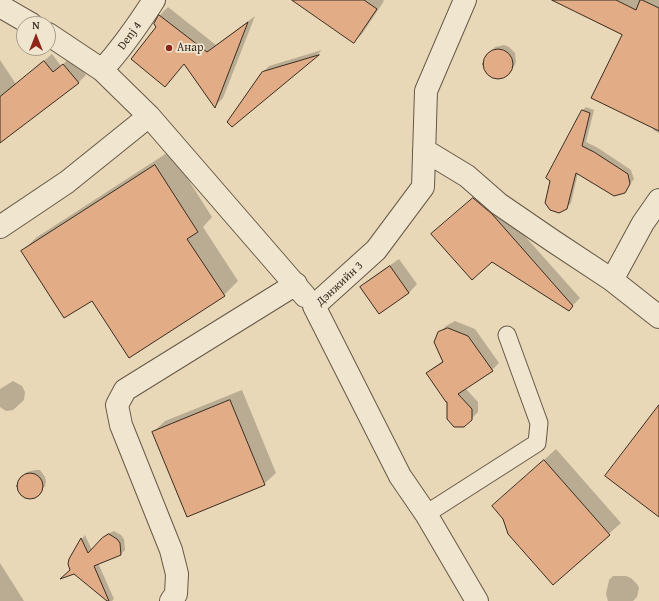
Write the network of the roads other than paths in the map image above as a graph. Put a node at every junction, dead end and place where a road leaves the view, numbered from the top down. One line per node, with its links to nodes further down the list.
1 (154, 0): 6 (street, Denj 4)
2 (465, 0): 8 (street, Дэнжийн 3)
3 (0, 6): 4 (street)
4 (17, 16)
5 (56, 39): 6 (street)
6 (102, 70): 7 (street)
7 (149, 116): 10 (street); 12 (street)
8 (424, 150): 11 (street); 13 (street, Дэнжийн 3)
9 (659, 200): 11 (street)
10 (0, 227)
11 (612, 280): 14 (street)
12 (296, 284): 13 (street); 17 (street)
13 (314, 306): 16 (street, Дэнжийн 3)
14 (659, 317)
15 (507, 335): 16 (lane)
16 (426, 514): 18 (street, Дэнжийн 3)
17 (171, 601)
18 (478, 601)

